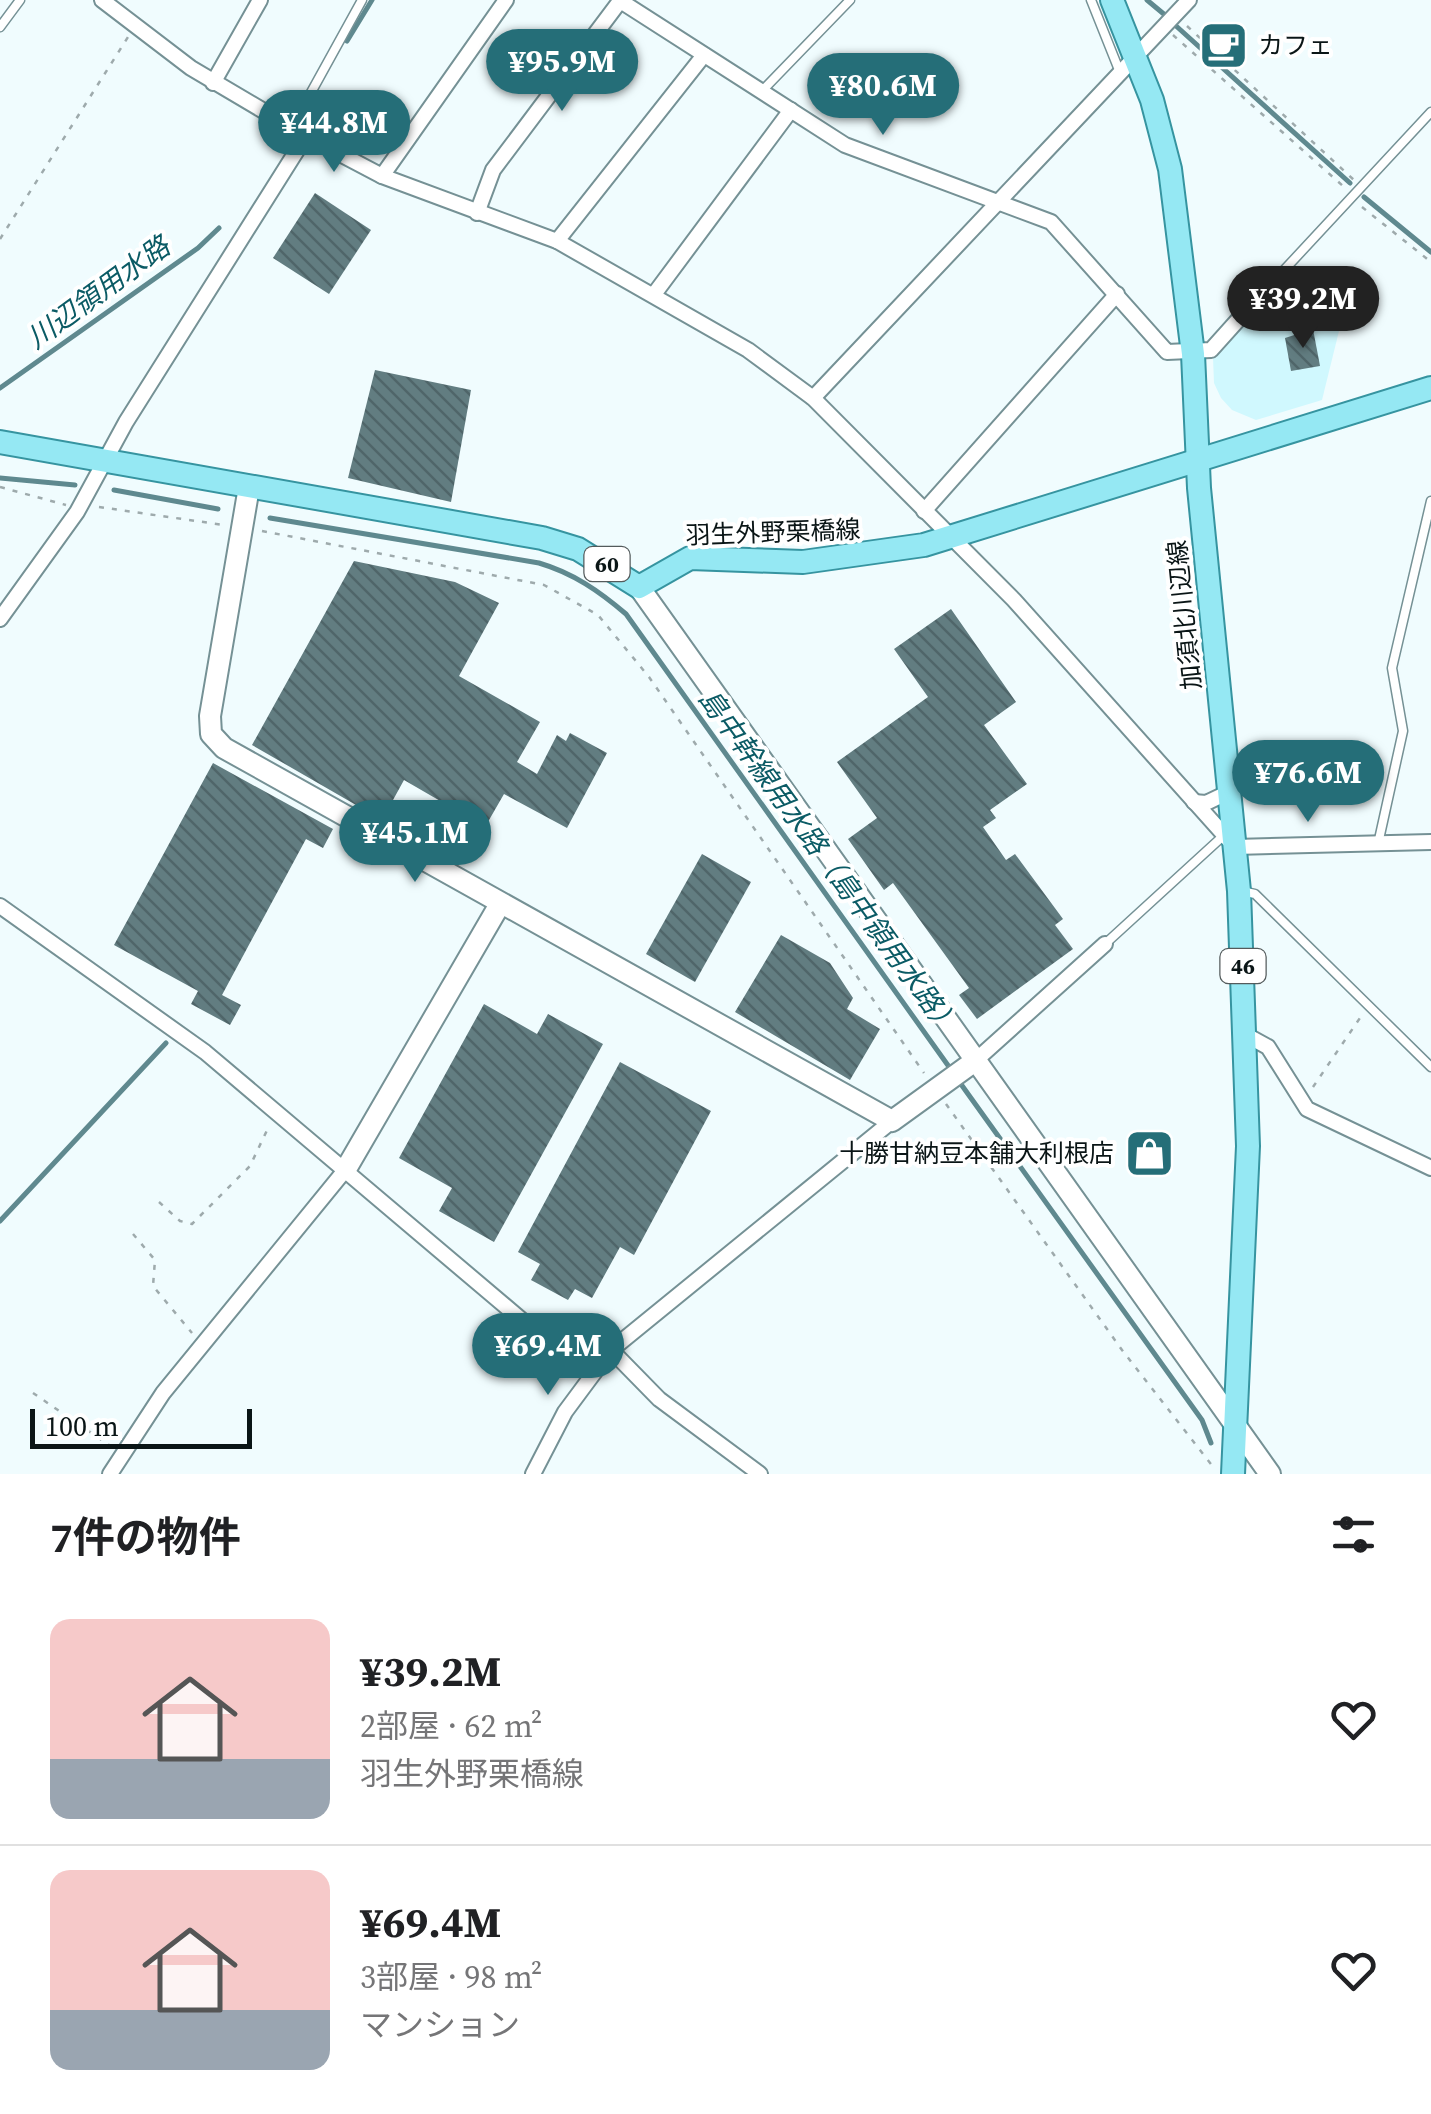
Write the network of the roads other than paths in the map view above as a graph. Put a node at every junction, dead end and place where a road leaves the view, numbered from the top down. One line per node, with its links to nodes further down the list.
1 (20, 0): 11 (lane)
2 (102, 0): 14 (street)
3 (260, 0): 14 (street)
4 (362, 0): 18 (lane)
5 (506, 0): 20 (street)
6 (619, 0): 12 (street); 22 (street)
7 (850, 0): 15 (lane)
8 (1091, 0): 13 (lane)
9 (1112, 0): 13 (main road, 加須北川辺線 / 46)
10 (1176, 10): 13 (street)
11 (0, 27)
12 (704, 56): 15 (street); 23 (street)
13 (1128, 66): 21 (street); 27 (main road, 加須北川辺線 / 46)
14 (213, 82): 18 (street)
15 (761, 92): 16 (street)
16 (790, 110): 21 (street); 24 (street)
17 (1431, 112): 26 (lane)
18 (292, 127): 19 (street)
19 (306, 136): 20 (street); 32 (street)
20 (382, 176): 22 (street)
21 (1000, 204): 25 (street); 29 (street)
22 (477, 212): 23 (street)
23 (557, 241): 24 (street)
24 (654, 293): 29 (street)
25 (1117, 294): 27 (street); 35 (street)
26 (1246, 311): 27 (street)
27 (1194, 354): 31 (main road, 加須北川辺線 / 46)
28 (1431, 388): 31 (main road, 羽生外野栗橋線 / 60)
29 (814, 398): 35 (street)
30 (0, 442): 32 (main road, 60)
31 (1198, 460): 36 (main road, 羽生外野栗橋線 / 60); 39 (main road, 加須北川辺線 / 46)
32 (104, 462): 33 (main road, 60); 38 (street)
33 (249, 487): 37 (main road, 60); 45 (street)
34 (1431, 501): 43 (lane)
35 (924, 511): 36 (street)
36 (951, 537): 37 (main road, 羽生外野栗橋線 / 60); 40 (street)
37 (639, 587): 49 (street)
38 (0, 619)
39 (1229, 792): 40 (street); 41 (main road, 加須北川辺線 / 46)
40 (1194, 802): 41 (street)
41 (1228, 842): 43 (street); 44 (main road, 加須北川辺線 / 46); 47 (lane)
42 (1431, 842): 43 (street)
43 (1378, 844)
44 (1239, 891): 48 (main road, 加須北川辺線 / 46); 50 (lane)
45 (500, 904): 51 (street); 53 (street)
46 (0, 906): 53 (street)
47 (1105, 944): 49 (street)
48 (1246, 1035): 52 (street); 55 (main road, 加須北川辺線 / 46)
49 (975, 1061): 51 (street); 55 (street)
50 (1431, 1067)
51 (892, 1121): 54 (street)
52 (1431, 1168)
53 (346, 1169): 54 (street); 56 (street)
54 (610, 1350): 57 (street); 58 (street)
55 (1235, 1426): 59 (main road, 加須北川辺線 / 46); 60 (street)
56 (110, 1474)
57 (533, 1474)
58 (760, 1474)
59 (1233, 1474)
60 (1270, 1474)

